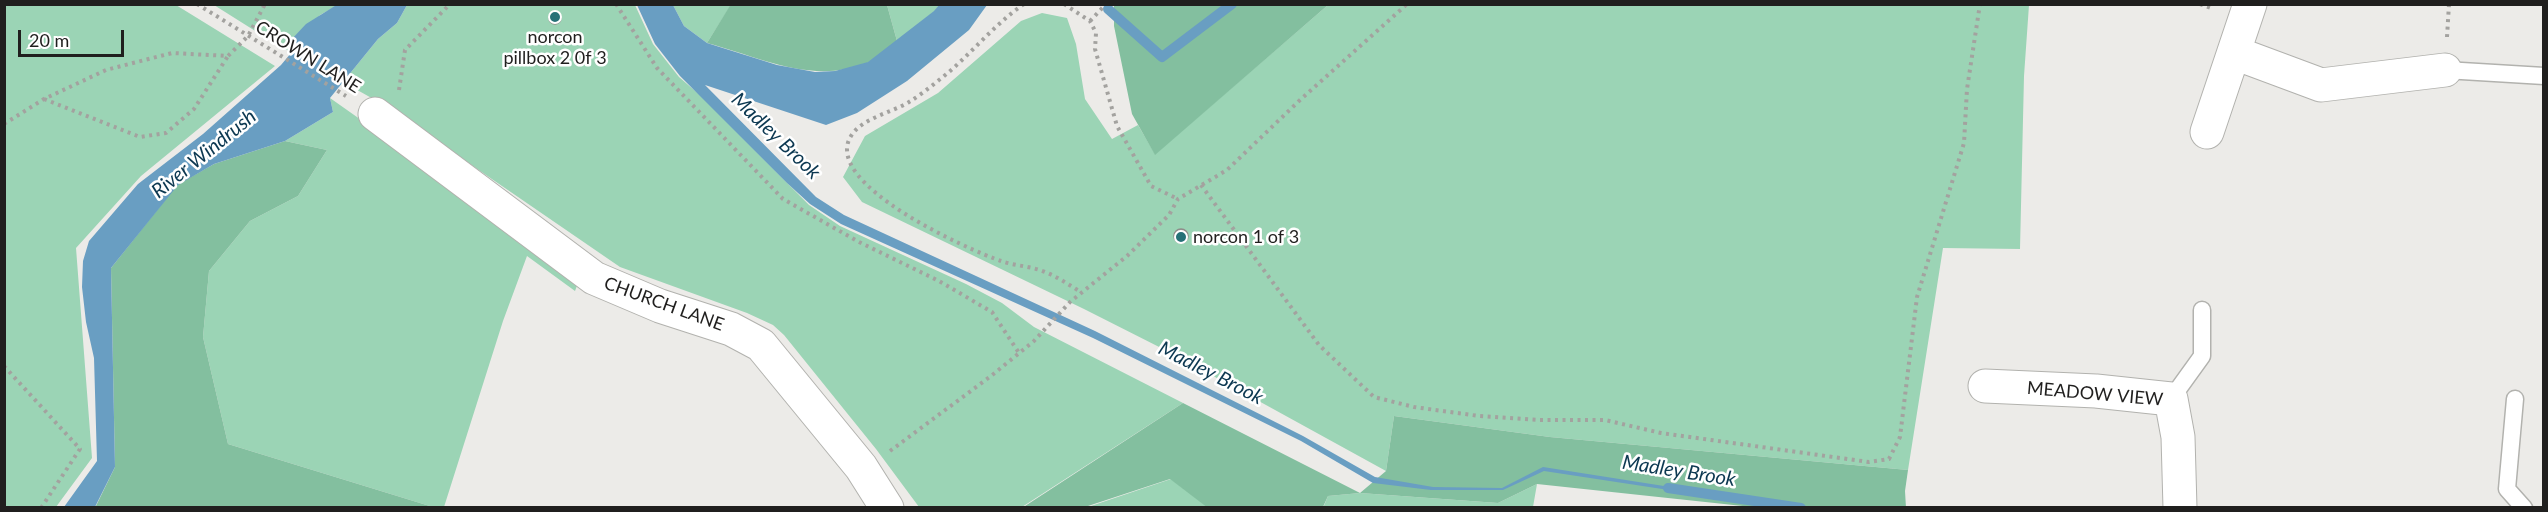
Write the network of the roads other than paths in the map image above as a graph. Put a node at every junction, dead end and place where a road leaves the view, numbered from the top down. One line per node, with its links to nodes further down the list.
1 (2250, 4): 2 (street)
2 (2235, 53): 3 (street); 6 (street)
3 (2445, 70): 4 (lane)
4 (2544, 76)
5 (375, 114): 11 (street, CHURCH LANE)
6 (2207, 132)
7 (2202, 310): 9 (lane)
8 (1985, 386): 9 (street, MEADOW VIEW)
9 (2170, 399): 12 (street, MEADOW VIEW)
10 (2514, 399): 13 (lane)
11 (887, 507)
12 (2180, 507)
13 (2524, 507)

